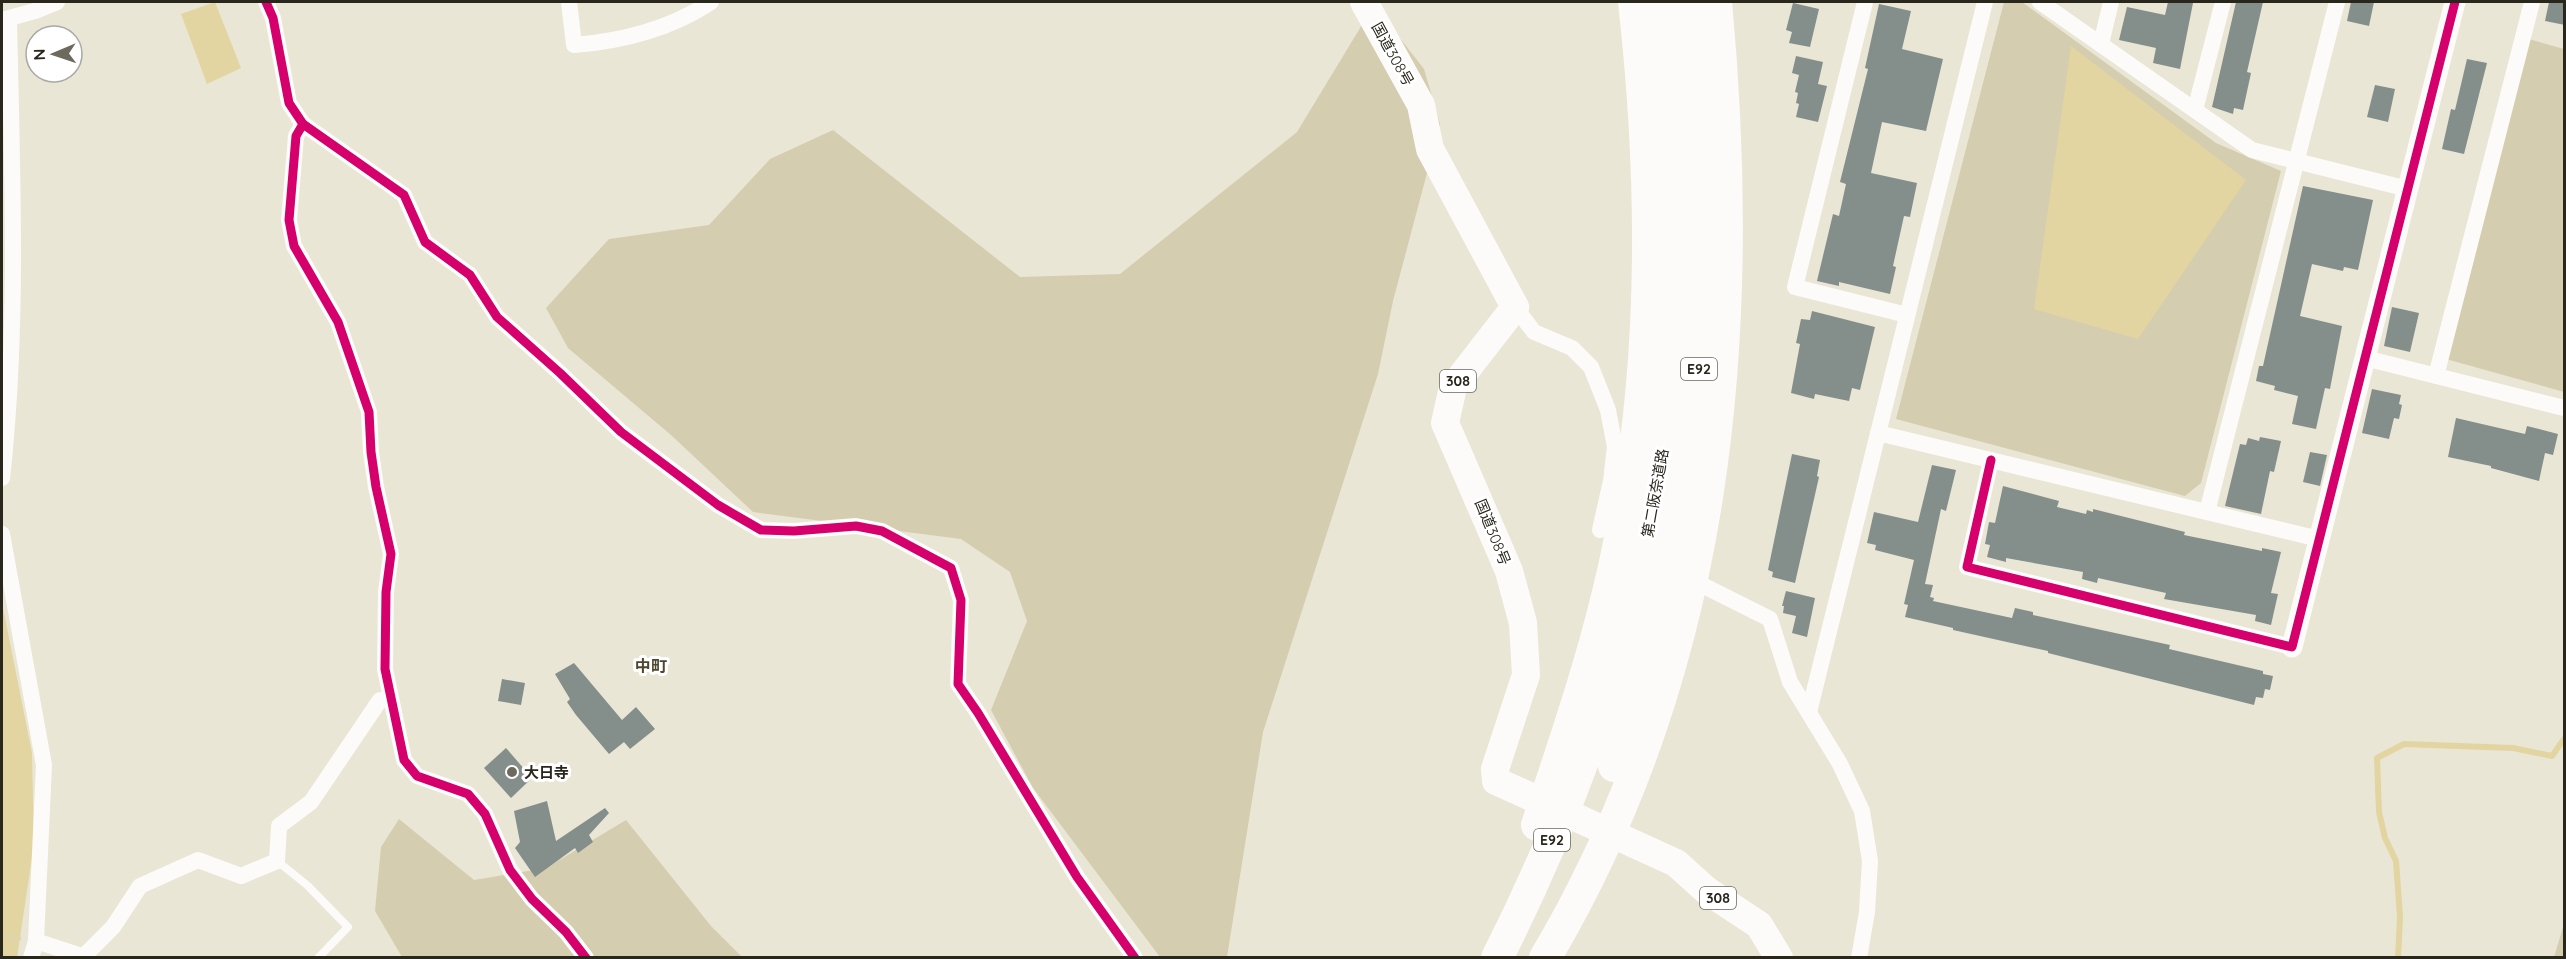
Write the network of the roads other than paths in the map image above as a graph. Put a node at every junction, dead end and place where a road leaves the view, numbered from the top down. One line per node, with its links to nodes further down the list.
1 (57, 2): 18 (street)
2 (266, 2): 21 (street)
3 (568, 2): 4 (street)
4 (711, 2)
5 (1364, 2): 24 (highway, 国道308号)
6 (1634, 2): 47 (highway)
7 (1663, 2): 40 (highway, 第二阪奈道路 / E92)
8 (1691, 2): 40 (highway, 第二阪奈道路 / E92)
9 (1716, 2): 50 (highway)
10 (1865, 2): 25 (street)
11 (1985, 2): 25 (street)
12 (2040, 2): 19 (street)
13 (2111, 2): 19 (street)
14 (2223, 2): 20 (street)
15 (2337, 2): 22 (street)
16 (2455, 2): 23 (street)
17 (2532, 2): 27 (street)
18 (5, 20): 31 (street)
19 (2101, 44): 20 (street)
20 (2195, 110): 22 (street)
21 (303, 124): 45 (street); 46 (street)
22 (2296, 161): 23 (street); 32 (street)
23 (2408, 189): 26 (street)
24 (1515, 307): 33 (street); 51 (highway, 国道308号 / 308)
25 (1907, 315): 29 (street)
26 (2365, 358): 27 (street); 35 (street)
27 (2436, 376): 28 (street)
28 (2565, 408)
29 (1878, 433): 30 (street); 39 (street)
30 (1991, 460): 32 (street); 37 (street)
31 (2, 478)
32 (2207, 512): 35 (street)
33 (1600, 530)
34 (2, 534): 42 (street)
35 (2319, 539): 37 (street)
36 (1704, 586): 39 (street)
37 (2292, 647)
38 (380, 700): 41 (street)
39 (1809, 712): 52 (street)
40 (1614, 724): 48 (highway, 第二阪奈道路 / E92); 49 (highway, 第二阪奈道路 / E92)
41 (277, 861): 43 (street); 44 (lane)
42 (31, 946): 43 (street)
43 (87, 956)
44 (318, 957)
45 (585, 957)
46 (1135, 957)
47 (1485, 957)
48 (1497, 957)
49 (1533, 957)
50 (1545, 957)
51 (1779, 957)
52 (1859, 957)

